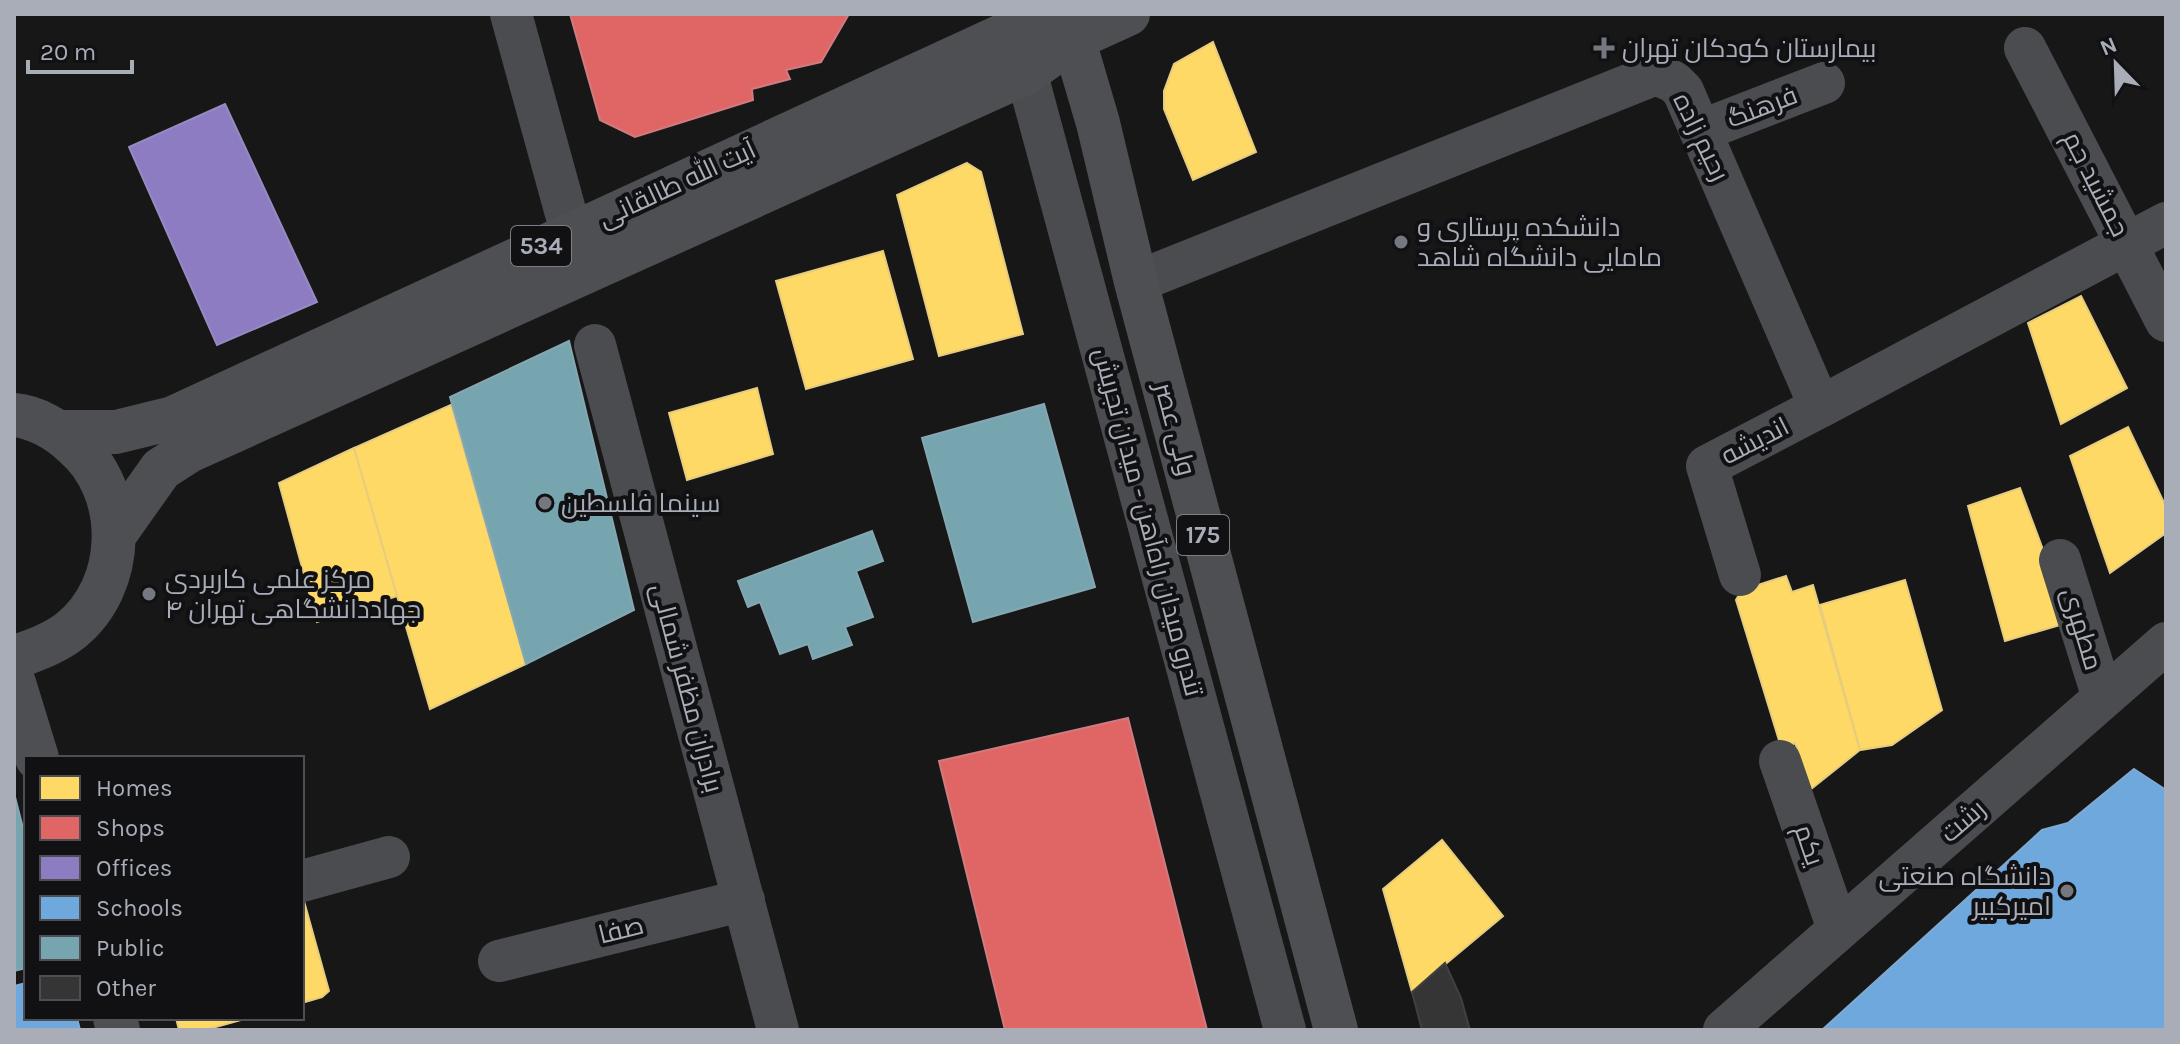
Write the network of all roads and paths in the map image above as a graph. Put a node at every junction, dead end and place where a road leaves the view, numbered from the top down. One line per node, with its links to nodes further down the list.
1 (511, 14): 10 (street)
2 (1128, 14): 4 (main road, آیت الله طالقانی / 534)
3 (1012, 22): 4 (main road); 6 (street, تندرو میدان راه‌آهن - میدان تجریش); 10 (main road, آیت الله طالقانی / 534)
4 (1065, 22): 6 (main road, آیت الله طالقانی / 534); 12 (main road, ولی عصر / 175)
5 (2025, 48): 11 (street, جمشید جم)
6 (1026, 73): 18 (main road, آیت الله طالقانی / 534); 33 (street, تندرو میدان راه‌آهن - میدان تجریش)
7 (1824, 83): 8 (street, فرهنگ)
8 (1700, 131): 12 (street, رحیم زاده); 15 (street, رحیم زاده)
9 (2166, 223): 11 (street)
10 (571, 232): 17 (main road, آیت الله طالقانی / 534)
11 (2127, 244): 13 (street, جمشید جم); 15 (street)
12 (1136, 282): 34 (main road, ولی عصر / 175)
13 (2166, 321)
14 (595, 345): 29 (street, برادران مظفر شمالی)
15 (1820, 407): 20 (street, اندیشه)
16 (14, 415): 17 (main road)
17 (60, 432): 18 (main road)
18 (115, 534): 22 (main road)
19 (2060, 560): 24 (street, مطهری)
20 (1740, 575)
21 (2166, 643): 24 (street, رشت)
22 (14, 657)
23 (14, 683): 25 (main road)
24 (2103, 698): 30 (street, رشت)
25 (36, 756)
26 (1780, 761): 30 (street, یکم)
27 (389, 857): 28 (street)
28 (304, 880)
29 (744, 900): 31 (street, صفا); 32 (street, برادران مظفر شمالی)
30 (1838, 929): 35 (street, رشت)
31 (499, 961)
32 (778, 1030)
33 (1285, 1030)
34 (1336, 1030)
35 (1724, 1030)

